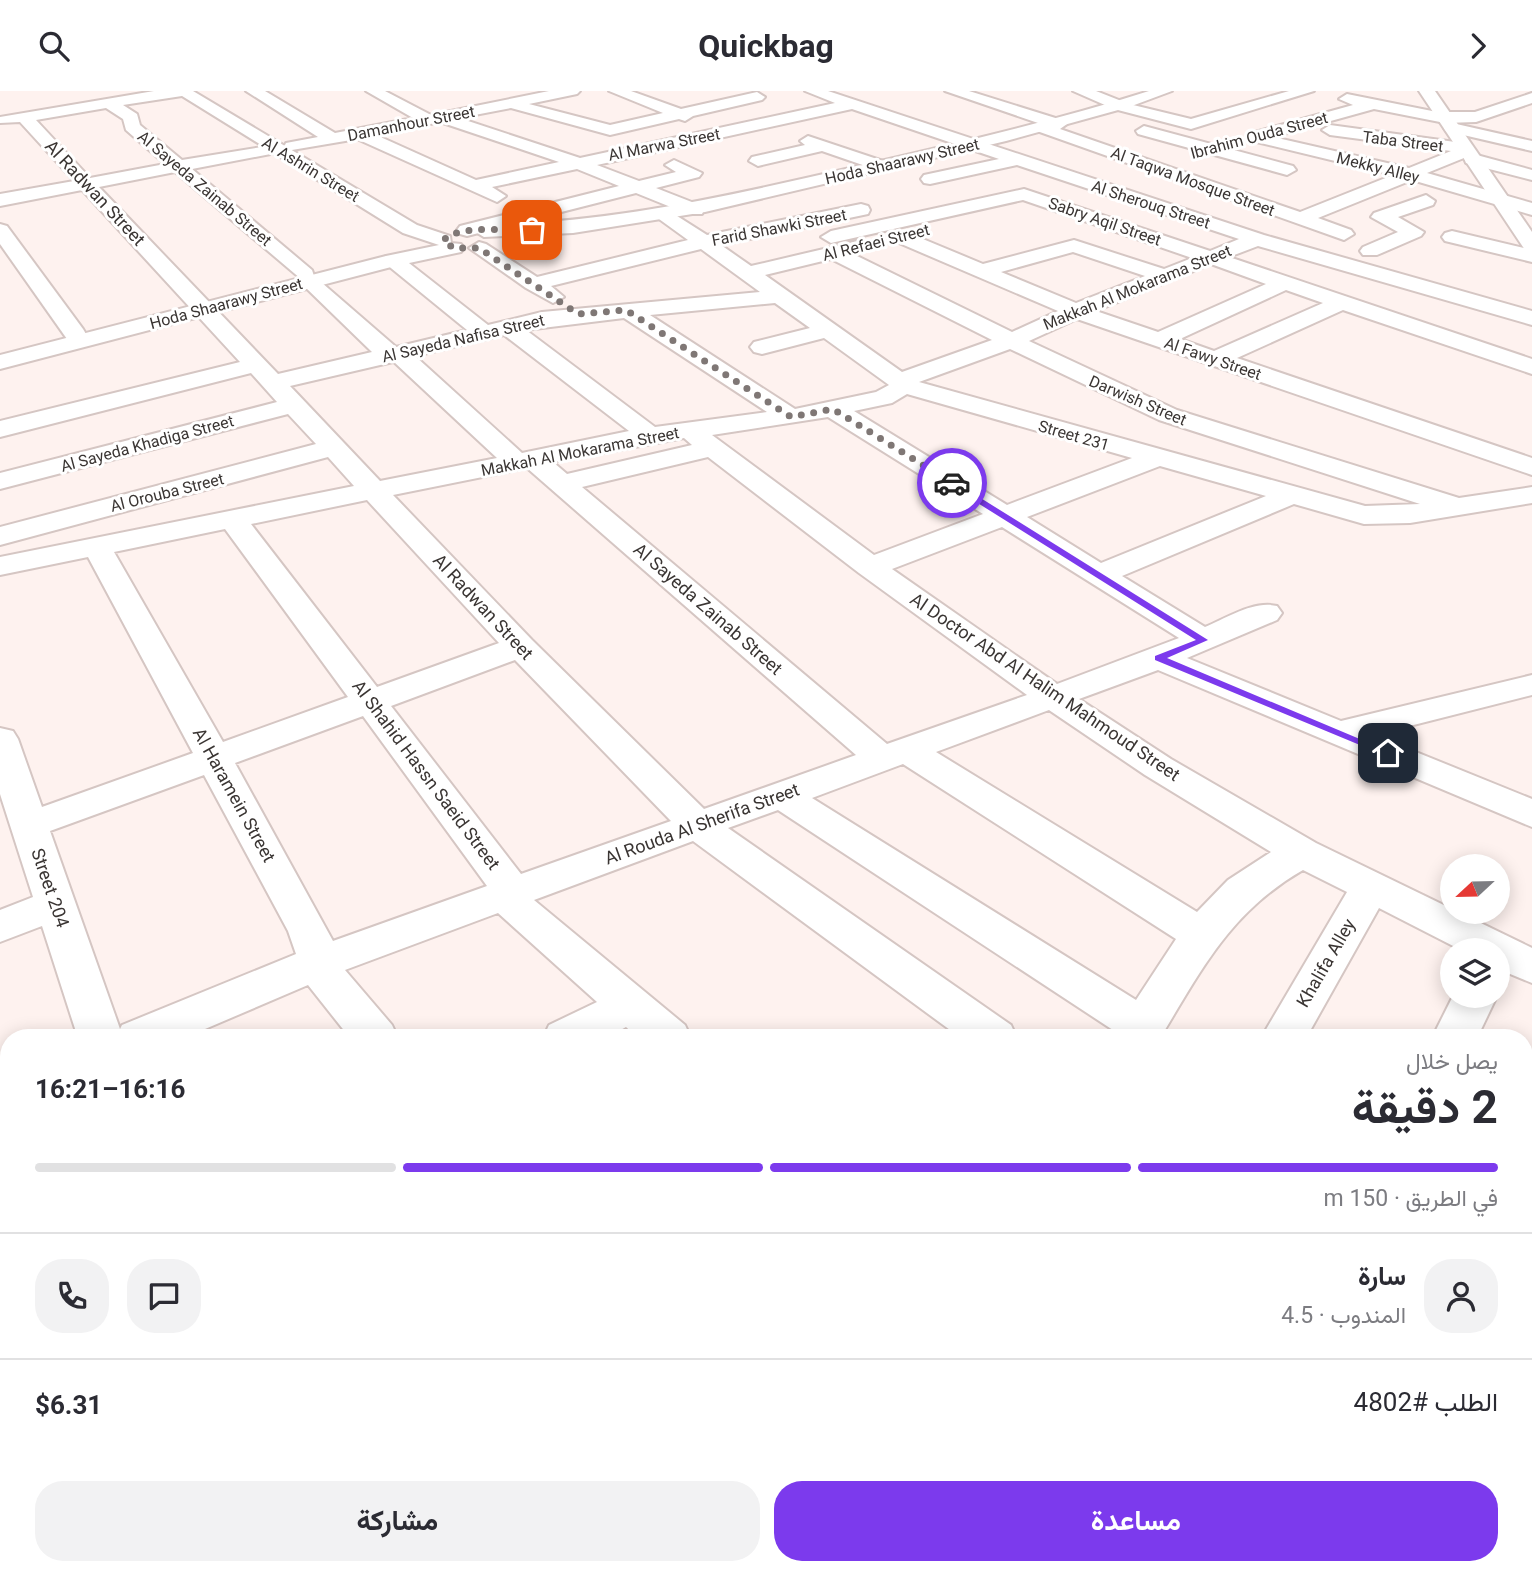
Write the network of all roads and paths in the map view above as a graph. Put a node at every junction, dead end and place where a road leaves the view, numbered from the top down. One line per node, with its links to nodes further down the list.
1 (182, 91): 20 (street); 57 (street, Al Ashrin Street)
2 (198, 91): 57 (street, Al Ashrin Street)
3 (254, 91): 51 (street)
4 (374, 91): 31 (street, Farid Shawki Street)
5 (617, 91): 29 (street)
6 (741, 91): 19 (street)
7 (813, 91): 22 (street, Al Sherouq Street)
8 (1164, 91): 18 (street, Hoda Shaarawy Street)
9 (1256, 91): 32 (street)
10 (1306, 91): 32 (street)
11 (1314, 91): 25 (street)
12 (1427, 91): 33 (street)
13 (953, 92): 40 (street, Al Taqwa Mosque Street)
14 (560, 95): 23 (street, Damanhour Street)
15 (1073, 95): 24 (street)
16 (475, 96): 23 (street)
17 (1532, 98): 33 (street)
18 (1121, 101): 24 (street, Hoda Shaarawy Street); 32 (street)
19 (769, 102): 29 (street); 30 (street)
20 (109, 103): 26 (street); 36 (street, Al Sayeda Zainab Street)
21 (906, 103): 28 (street)
22 (854, 104): 28 (street, Al Sherouq Street); 30 (street, Al Marwa Street)
23 (502, 105): 31 (street, Damanhour Street); 37 (street)
24 (1098, 105): 40 (street, Hoda Shaarawy Street)
25 (1370, 105): 33 (street); 39 (street, Ibrahim Ouda Street)
26 (27, 108): 34 (street); 49 (street, Al Radwan Street)
27 (607, 111): 37 (street)
28 (880, 113): 38 (street); 43 (street, Al Sherouq Street)
29 (682, 115): 37 (street); 46 (street)
30 (802, 116): 42 (street); 46 (street, Al Marwa Street)
31 (434, 118): 48 (street, Damanhour Street); 53 (street, Farid Shawki Street)
32 (1161, 118)
33 (1447, 120): 52 (street); 60 (street)
34 (0, 121)
35 (962, 121): 43 (street)
36 (132, 123): 41 (street); 66 (street, Al Sayeda Zainab Street)
37 (644, 123)
38 (851, 124)
39 (1300, 124): 50 (street, Ibrahim Ouda Street); 60 (street, Taba Street)
40 (1051, 126): 55 (street, Hoda Shaarawy Street); 65 (street, Al Taqwa Mosque Street)
41 (107, 127)
42 (832, 127)
43 (929, 129): 55 (street, Al Sherouq Street)
44 (1532, 129): 52 (street)
45 (1144, 131): 58 (street)
46 (726, 132): 62 (street, Al Marwa Street)
47 (68, 133): 49 (street)
48 (360, 134): 51 (street, Damanhour Street); 77 (street)
49 (43, 137): 74 (street, Al Radwan Street)
50 (1254, 137): 58 (street, Ibrahim Ouda Street); 69 (street, Mekky Alley)
51 (333, 139): 57 (street, Damanhour Street)
52 (1508, 140): 56 (street)
53 (514, 142): 59 (street); 62 (street, Farid Shawki Street)
54 (898, 143): 61 (street)
55 (976, 144): 61 (street, Hoda Shaarawy Street); 68 (street, Al Sherouq Street)
56 (1532, 146)
57 (284, 148): 66 (street, Damanhour Street); 107 (street, Al Ashrin Street)
58 (1207, 149): 65 (street, Ibrahim Ouda Street); 79 (street)
59 (483, 151)
60 (1467, 151): 63 (street); 69 (street); 70 (street); 78 (street)
61 (932, 154): 67 (street, Hoda Shaarawy Street)
62 (575, 162): 77 (street, Al Marwa Street); 80 (street, Farid Shawki Street)
63 (1532, 162)
64 (674, 165): 80 (street)
65 (1150, 165): 72 (street, Al Taqwa Mosque Street); 75 (street, Ibrahim Ouda Street)
66 (181, 166): 74 (street, Damanhour Street); 126 (street, Al Sayeda Zainab Street)
67 (880, 166): 71 (street, Hoda Shaarawy Street); 71 (street)
68 (1024, 169): 75 (street, Al Sherouq Street); 81 (street, Farid Shawki Street); 81 (street); 92 (street)
69 (1407, 173): 82 (street); 86 (street, Mekky Alley)
70 (1532, 175)
71 (809, 183): 87 (street, Hoda Shaarawy Street)
72 (1199, 183): 73 (street); 92 (street); 93 (street, Al Taqwa Mosque Street)
73 (1253, 183)
74 (87, 184): 84 (street, Damanhour Street); 134 (street, Al Radwan Street)
75 (1090, 184): 92 (street, Al Sherouq Street)
76 (1343, 184): 82 (street)
77 (474, 185): 95 (street)
78 (1490, 185): 83 (street); 86 (street)
79 (1275, 186)
80 (635, 187): 91 (street, Farid Shawki Street); 95 (street)
81 (931, 188): 88 (street); 99 (street, Farid Shawki Street)
82 (1371, 189): 85 (street); 98 (street)
83 (1532, 196)
84 (0, 200)
85 (1426, 201): 89 (street); 112 (street)
86 (1501, 201): 90 (street, Mekky Alley); 100 (street)
87 (728, 202): 91 (street, Hoda Shaarawy Street); 101 (street)
88 (958, 208): 109 (street, Sabry Aqil Street); 117 (street, Sabry Aqil Street)
89 (1450, 208)
90 (1532, 209)
91 (695, 210): 96 (street, Hoda Shaarawy Street)
92 (1145, 210): 103 (street, Al Sherouq Street)
93 (1275, 211): 98 (street, Al Taqwa Mosque Street); 103 (street)
94 (1002, 212): 105 (street, Al Refaei Street)
95 (534, 213): 107 (street)
96 (666, 215): 107 (street, Hoda Shaarawy Street); 108 (street, Street 231)
97 (1492, 218): 100 (street)
98 (1300, 219): 104 (street, Al Taqwa Mosque Street)
99 (801, 222): 101 (street, Farid Shawki Street); 109 (street, Darwish Street)
100 (1515, 222): 110 (street)
101 (773, 228): 108 (street, Farid Shawki Street)
102 (0, 230): 118 (street)
103 (1230, 230): 106 (street, Al Sherouq Street)
104 (1344, 234)
105 (899, 236): 109 (street, Al Refaei Street); 113 (street, Al Fawy Street)
106 (1257, 239): 117 (street, Makkah Al Mokarama Street); 138 (street, Al Sherouq Street)
107 (464, 240): 119 (street, Hoda Shaarawy Street); 126 (street, Hoda Shaarawy Street); 128 (street)
108 (704, 242): 116 (street, Farid Shawki Street); 125 (street, Street 231)
109 (839, 246): 125 (street, Al Refaei Street); 144 (street, Darwish Street)
110 (1532, 246)
111 (968, 247): 113 (street)
112 (1370, 251)
113 (942, 254): 123 (street, Al Fawy Street)
114 (1038, 254): 121 (street); 123 (street); 124 (street)
115 (1532, 256): 120 (street)
116 (643, 257): 122 (street); 128 (street, Farid Shawki Street)
117 (1207, 258): 124 (street, Makkah Al Mokarama Street); 129 (street, Sabry Aqil Street)
118 (10, 259): 142 (street)
119 (393, 260): 126 (street, Hoda Shaarawy Street); 141 (street)
120 (1532, 266)
121 (1073, 267)
122 (665, 269)
123 (981, 271): 136 (street, Al Fawy Street)
124 (1172, 272): 130 (street); 136 (street, Makkah Al Mokarama Street)
125 (749, 274): 131 (street, Street 231)
126 (307, 278): 134 (street, Hoda Shaarawy Street); 147 (street, Al Sayeda Zainab Street)
127 (687, 282): 132 (street)
128 (533, 284): 137 (street)
129 (1283, 284): 133 (street, Sabry Aqil Street); 143 (street)
130 (1230, 286)
131 (781, 296): 132 (street, Al Sayeda Nafisa Street); 140 (street, Street 231)
132 (720, 301): 135 (street, Al Sayeda Nafisa Street)
133 (1341, 303): 148 (street); 150 (street, Sabry Aqil Street)
134 (201, 305): 142 (street, Hoda Shaarawy Street); 149 (street, Hoda Shaarawy Street); 151 (street, Al Radwan Street)
135 (626, 310): 137 (street, Al Sayeda Nafisa Street); 155 (street)
136 (1076, 311): 143 (street, Al Fawy Street); 144 (street, Makkah Al Mokarama Street)
137 (578, 314): 139 (street, Al Sayeda Nafisa Street)
138 (1532, 318)
139 (507, 326): 141 (street, Al Sayeda Nafisa Street); 157 (street)
140 (830, 330): 145 (street); 152 (street, Street 231)
141 (482, 331): 147 (street, Al Sayeda Nafisa Street)
142 (75, 334): 146 (street, Hoda Shaarawy Street)
143 (1158, 339): 148 (street, Al Fawy Street)
144 (1011, 341): 152 (street, Makkah Al Mokarama Street); 168 (street, Darwish Street)
145 (762, 347)
146 (0, 353)
147 (394, 353): 151 (street, Al Sayeda Nafisa Street); 161 (street, Al Sayeda Zainab Street)
148 (1215, 359): 162 (street, Al Fawy Street)
149 (0, 362)
150 (1532, 367)
151 (264, 374): 153 (street, Al Radwan Street); 156 (street, Al Sayeda Nafisa Street)
152 (901, 383): 154 (street, Makkah Al Mokarama Street); 160 (street, Street 231)
153 (293, 405): 159 (street, Al Radwan Street); 163 (street, Al Sayeda Khadiga Street)
154 (833, 409): 155 (street, Makkah Al Mokarama Street); 169 (street)
155 (791, 417): 158 (street, Makkah Al Mokarama Street)
156 (0, 429)
157 (650, 435): 158 (street, Makkah Al Mokarama Street); 161 (street, Makkah Al Mokarama Street)
158 (700, 439): 164 (street); 174 (street, Al Doctor Abd Al Halim Mahmoud Street)
159 (333, 447): 165 (street, Al Radwan Street); 171 (street, Al Orouba Street)
160 (1157, 458): 167 (street, Street 231); 169 (street)
161 (525, 460): 164 (street, Al Sayeda Zainab Street); 165 (street, Makkah Al Mokarama Street)
162 (1532, 467)
163 (0, 481)
164 (562, 483): 185 (street, Al Sayeda Zainab Street)
165 (374, 491): 170 (street, Makkah Al Mokarama Street); 178 (street, Al Radwan Street)
166 (1532, 495): 168 (street, Street 231)
167 (1290, 496): 168 (street, Street 231); 175 (street)
168 (1458, 507)
169 (1004, 516): 174 (street); 175 (street)
170 (232, 519): 172 (street, Makkah Al Mokarama Street); 182 (street, Al Shahid Hassn Saeid Street)
171 (0, 536)
172 (97, 547): 173 (street, Makkah Al Mokarama Street); 186 (street, Al Haramein Street)
173 (0, 566)
174 (870, 567): 181 (street, Al Doctor Abd Al Halim Mahmoud Street)
175 (1099, 574): 177 (street)
176 (1266, 613): 177 (street, Al Rouda Al Sherifa Street)
177 (1203, 640): 179 (street, Al Rouda Al Sherifa Street)
178 (520, 647): 182 (street); 190 (street, Al Radwan Street)
179 (1159, 658): 181 (street, Al Rouda Al Sherifa Street); 183 (street)
180 (1532, 685): 183 (street)
181 (1053, 697): 185 (street, Al Rouda Al Sherifa Street); 191 (street, Al Doctor Abd Al Halim Mahmoud Street)
182 (371, 701): 186 (street); 193 (street, Al Shahid Hassn Saeid Street)
183 (1340, 732): 189 (street)
184 (0, 739): 188 (street, Street 204)
185 (895, 754): 187 (street, Al Rouda Al Sherifa Street); 196 (street, Al Sayeda Zainab Street)
186 (213, 759): 188 (street); 199 (street, Al Haramein Street)
187 (781, 795): 190 (street, Al Rouda Al Sherifa Street); 209 (street)
188 (17, 814): 194 (street, Street 204)
189 (1532, 814)
190 (698, 826): 193 (street, Al Rouda Al Sherifa Street); 208 (street, Al Radwan Street)
191 (1302, 853): 192 (street, Al Doctor Abd Al Halim Mahmoud Street); 196 (street)
192 (1370, 888): 197 (street, Al Doctor Abd Al Halim Mahmoud Street); 211 (street, Khalifa Alley)
193 (508, 894): 199 (street, Al Rouda Al Sherifa Street); 201 (street, Al Shahid Hassn Saeid Street)
194 (56, 904): 195 (street); 203 (street, Street 204)
195 (0, 927)
196 (1203, 936): 210 (street)
197 (1472, 938)
198 (1510, 956): 200 (street, Al Doctor Abd Al Halim Mahmoud Street)
199 (320, 962): 204 (street, Al Rouda Al Sherifa Street); 205 (street, Al Haramein Street)
200 (1532, 967)
201 (630, 1005): 206 (street); 207 (street, Al Shahid Hassn Saeid Street)
202 (1469, 1008): 212 (street)
203 (98, 1029)
204 (160, 1029)
205 (368, 1029)
206 (583, 1029)
207 (658, 1029)
208 (982, 1029)
209 (1135, 1029)
210 (1142, 1029)
211 (1288, 1029)
212 (1458, 1029)

